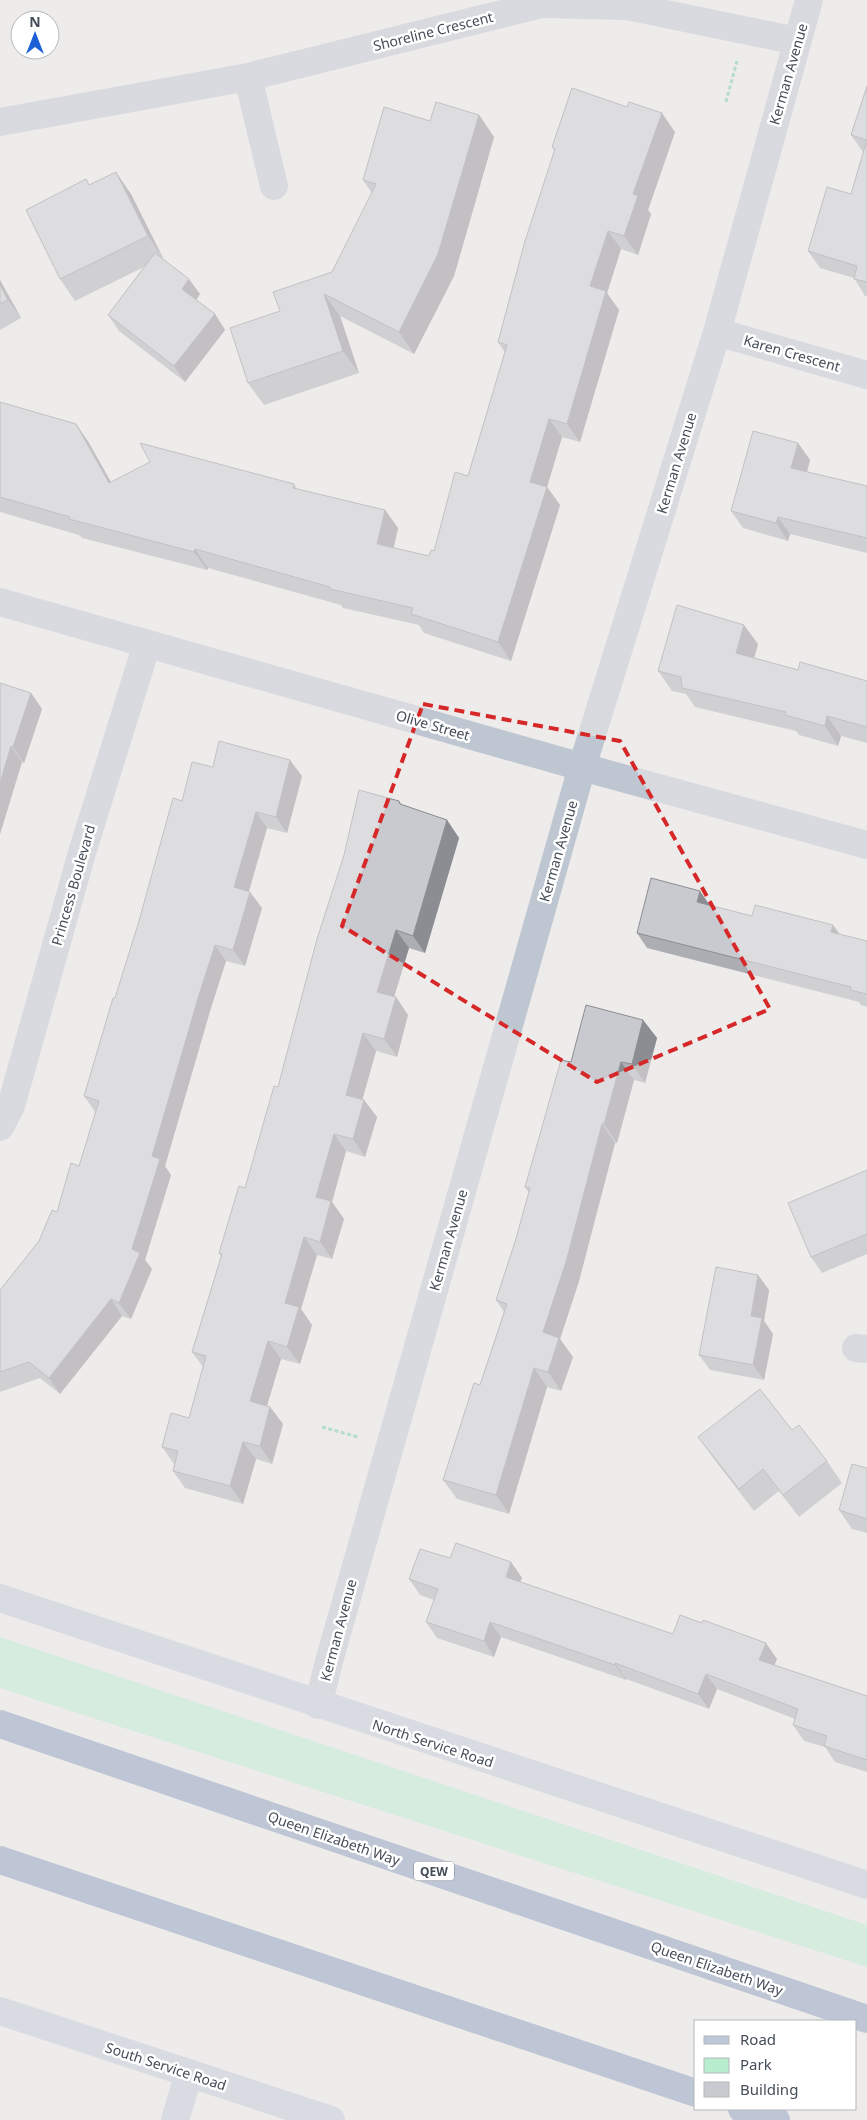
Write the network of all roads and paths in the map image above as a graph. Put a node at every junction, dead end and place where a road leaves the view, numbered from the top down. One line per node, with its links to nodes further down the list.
1 (809, 0): 3 (street, Kerman Avenue)
2 (745, 30): 3 (street, Shoreline Crescent); 4 (street, Shoreline Crescent); 5 (path)
3 (797, 42): 8 (street, Kerman Avenue)
4 (248, 77): 6 (street, Shoreline Crescent); 7 (street)
5 (726, 102)
6 (0, 122)
7 (274, 186)
8 (717, 332): 9 (street, Karen Crescent); 12 (street, Kerman Avenue)
9 (867, 375)
10 (0, 602): 11 (street, Olive Street)
11 (147, 644): 12 (street, Olive Street); 14 (street, Princess Boulevard)
12 (582, 767): 13 (street, Olive Street); 16 (street, Kerman Avenue)
13 (867, 845)
14 (0, 1127)
15 (0, 1598): 16 (street, North Service Road)
16 (318, 1705): 19 (street, North Service Road)
17 (0, 1724): 21 (highway, Queen Elizabeth Way / QEW)
18 (0, 1860): 23 (highway)
19 (867, 1885)
20 (0, 2011): 22 (street, South Service Road)
21 (867, 2019)
22 (189, 2073): 25 (street); 26 (street, South Service Road)
23 (694, 2092)
24 (745, 2110): 27 (highway)
25 (175, 2120)
26 (331, 2120)
27 (776, 2120)

